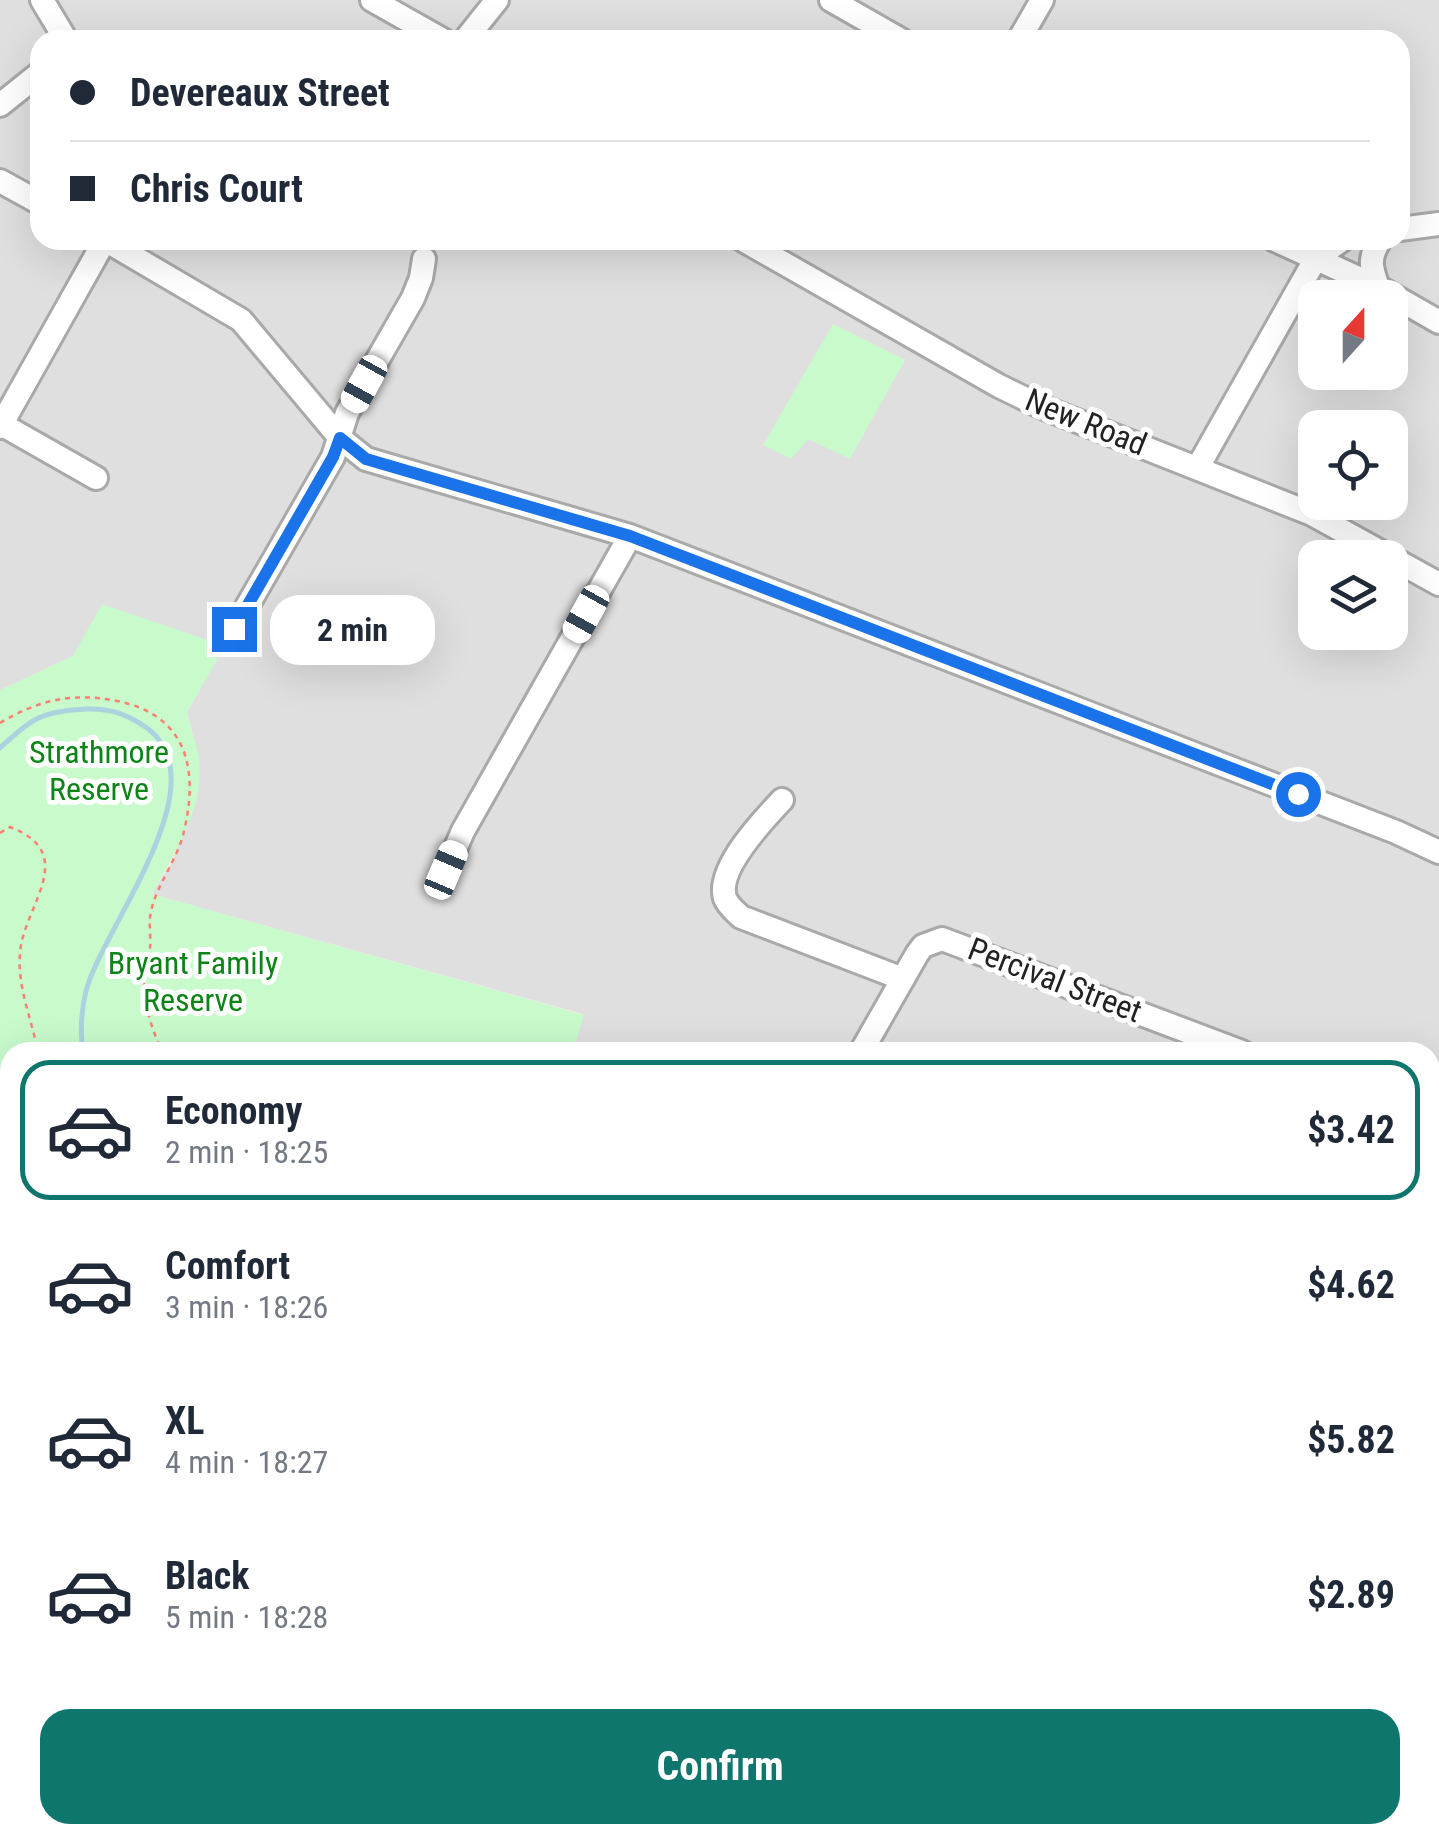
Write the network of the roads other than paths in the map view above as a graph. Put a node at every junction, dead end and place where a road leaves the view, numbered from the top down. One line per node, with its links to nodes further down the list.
1 (42, 0): 6 (street)
2 (372, 0): 7 (street)
3 (497, 0): 8 (street)
4 (831, 0): 9 (street)
5 (1042, 0): 10 (street)
6 (60, 30)
7 (425, 30)
8 (473, 30)
9 (884, 30)
10 (1026, 30)
11 (30, 82): 12 (street)
12 (0, 105)
13 (0, 181): 14 (street)
14 (30, 198)
15 (1439, 224): 16 (street)
16 (1410, 228)
17 (99, 250): 28 (street)
18 (122, 250): 29 (street)
19 (761, 250): 30 (street, New Road)
20 (1327, 250): 30 (street)
21 (1330, 250): 24 (street)
22 (1374, 250): 25 (street)
23 (424, 259): 29 (street)
24 (1369, 280)
25 (1375, 280)
26 (1408, 305): 27 (street)
27 (1439, 322)
28 (1, 426): 31 (street)
29 (340, 438): 32 (street); 34 (street)
30 (1198, 467): 33 (street, New Road)
31 (96, 478)
32 (630, 536): 36 (street); 37 (street)
33 (1439, 584)
34 (234, 629)
35 (782, 800): 38 (street)
36 (1439, 852)
37 (446, 870)
38 (903, 979): 39 (street); 40 (street, Percival Street)
39 (868, 1042)
40 (1216, 1042)

